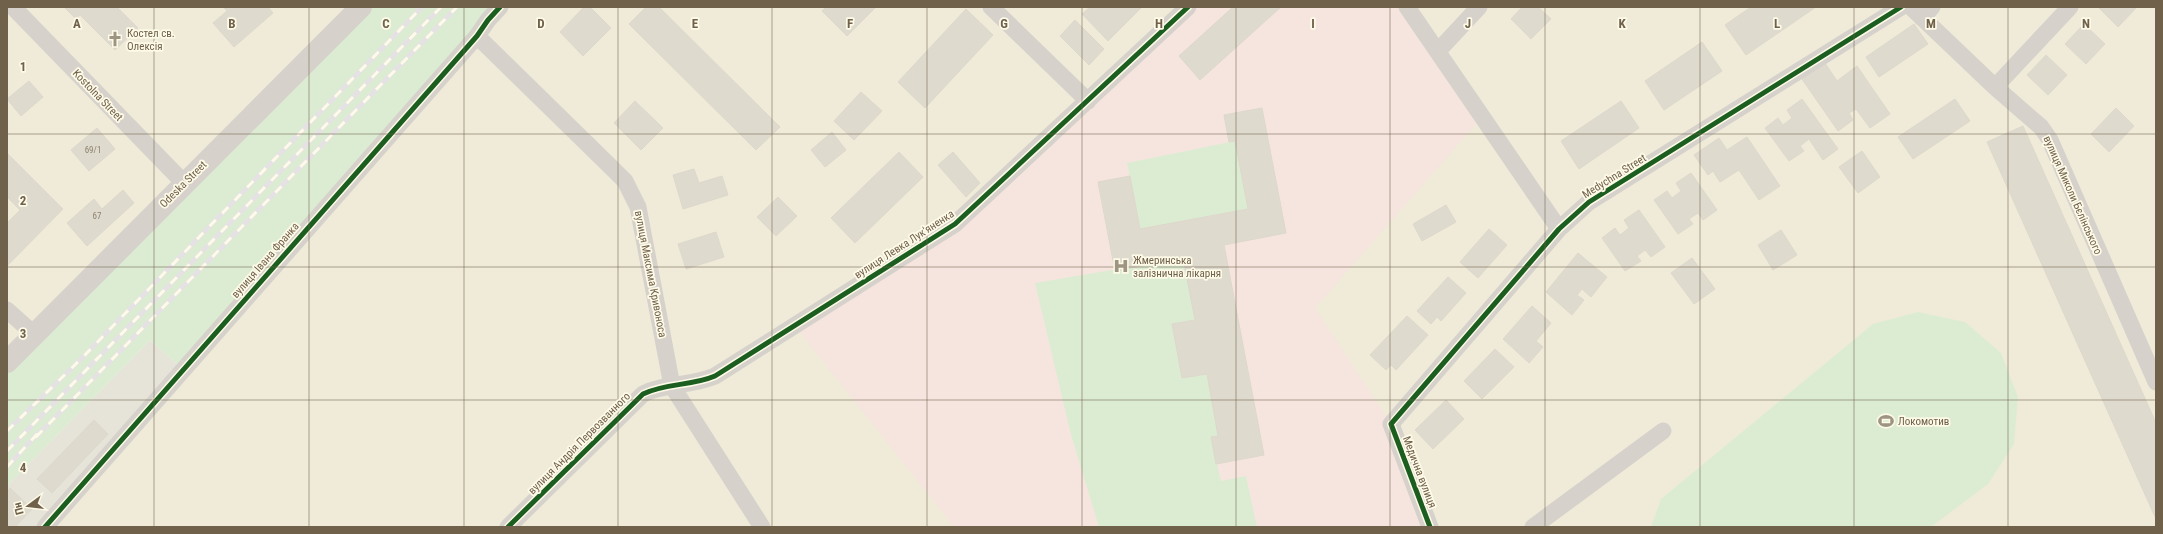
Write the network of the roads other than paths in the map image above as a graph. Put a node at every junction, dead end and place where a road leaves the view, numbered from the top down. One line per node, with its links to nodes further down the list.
1 (13, 7): 15 (street, Kostolna Street)
2 (361, 7): 15 (main road, Odeska Street)
3 (500, 7): 11 (street, вулиця Івана Франка)
4 (991, 7): 14 (street)
5 (1188, 7): 14 (street, вулиця Левка Лук'яненка)
6 (1407, 7): 12 (street)
7 (1479, 7): 12 (street)
8 (1901, 7): 16 (street, Medychna Street)
9 (2070, 7): 13 (street)
10 (1922, 11): 13 (street, вулиця Миколи Бєлінського)
11 (477, 36): 21 (street, вулиця Максима Кривоноса); 23 (street, вулиця Івана Франка)
12 (1438, 51): 16 (street)
13 (1995, 87): 20 (street, вулиця Миколи Бєлінського)
14 (1088, 101): 21 (street, вулиця Левка Лук'яненка)
15 (184, 183): 18 (main road, Odeska Street)
16 (1559, 229): 26 (street, Medychna Street)
17 (7, 310): 18 (street)
18 (35, 335): 19 (main road, Odeska Street)
19 (7, 362)
20 (2156, 382)
21 (672, 386): 24 (street, вулиця Андрія Первозванного); 25 (street, вулиця Максима Кривоноса)
22 (1662, 431): 27 (street)
23 (45, 527)
24 (508, 527)
25 (762, 527)
26 (1430, 527)
27 (1533, 527)

